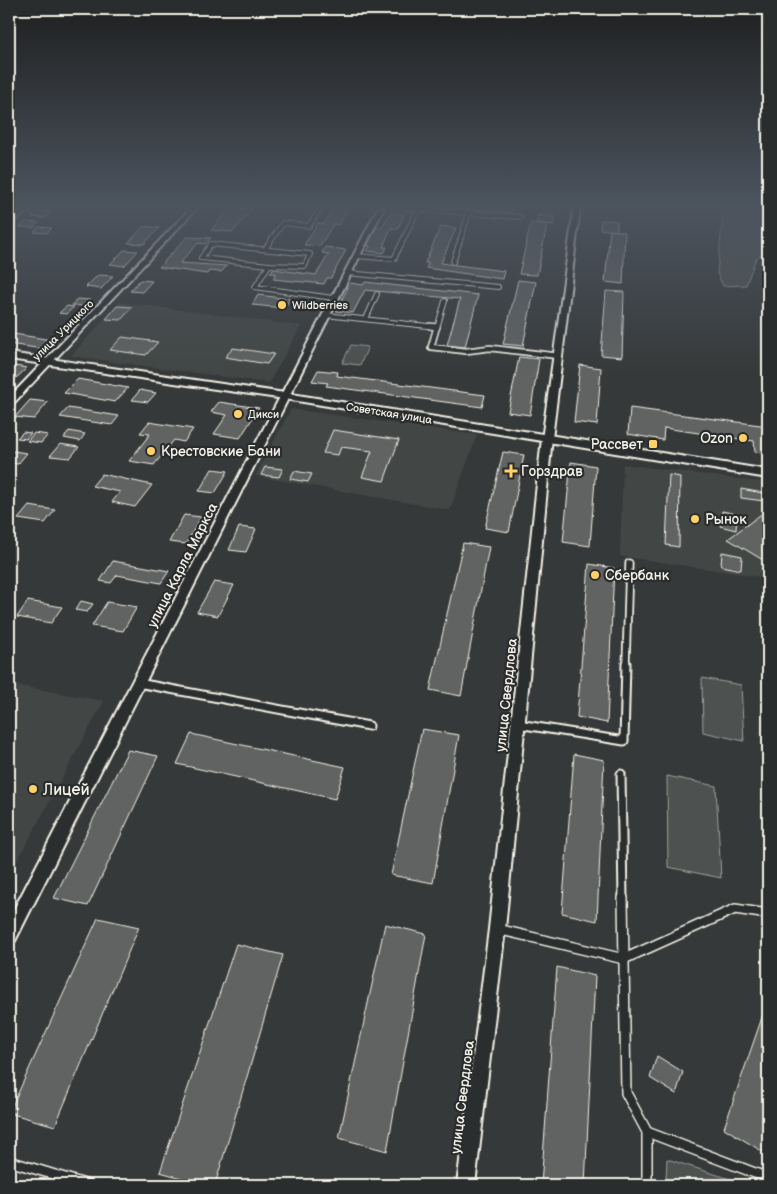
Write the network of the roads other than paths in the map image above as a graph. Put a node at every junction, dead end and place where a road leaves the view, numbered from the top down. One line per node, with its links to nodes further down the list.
1 (142, 264): 17 (street, улица Урицкого)
2 (257, 264): 6 (lane)
3 (306, 264): 6 (lane)
4 (352, 264): 7 (street, улица Карла Маркса)
5 (570, 264): 16 (street, улица Свердлова)
6 (269, 265): 10 (lane)
7 (347, 273): 8 (lane); 10 (street, улица Карла Маркса)
8 (498, 287)
9 (377, 294): 13 (lane)
10 (333, 298): 12 (street, улица Карла Маркса)
11 (445, 301): 14 (lane)
12 (325, 315): 13 (lane); 18 (street, улица Карла Маркса)
13 (366, 319): 14 (lane)
14 (437, 327): 16 (lane)
15 (9, 356): 17 (street, Советская улица)
16 (559, 356): 20 (street, улица Свердлова)
17 (46, 362): 18 (street, Советская улица); 19 (street, улица Урицкого)
18 (285, 396): 20 (street, Советская улица); 23 (street, улица Карла Маркса)
19 (9, 402)
20 (548, 440): 21 (street, Советская улица); 24 (street, улица Свердлова)
21 (768, 474)
22 (629, 563): 24 (lane)
23 (138, 683): 25 (lane); 29 (street, улица Карла Маркса)
24 (518, 724): 28 (street, улица Свердлова)
25 (368, 726)
26 (622, 774): 30 (lane)
27 (768, 914): 30 (lane)
28 (497, 929): 30 (lane); 35 (street, улица Свердлова)
29 (9, 935)
30 (624, 958): 31 (lane)
31 (647, 1132): 33 (lane); 36 (lane)
32 (9, 1161): 34 (lane)
33 (768, 1178)
34 (88, 1185)
35 (466, 1185)
36 (647, 1185)

